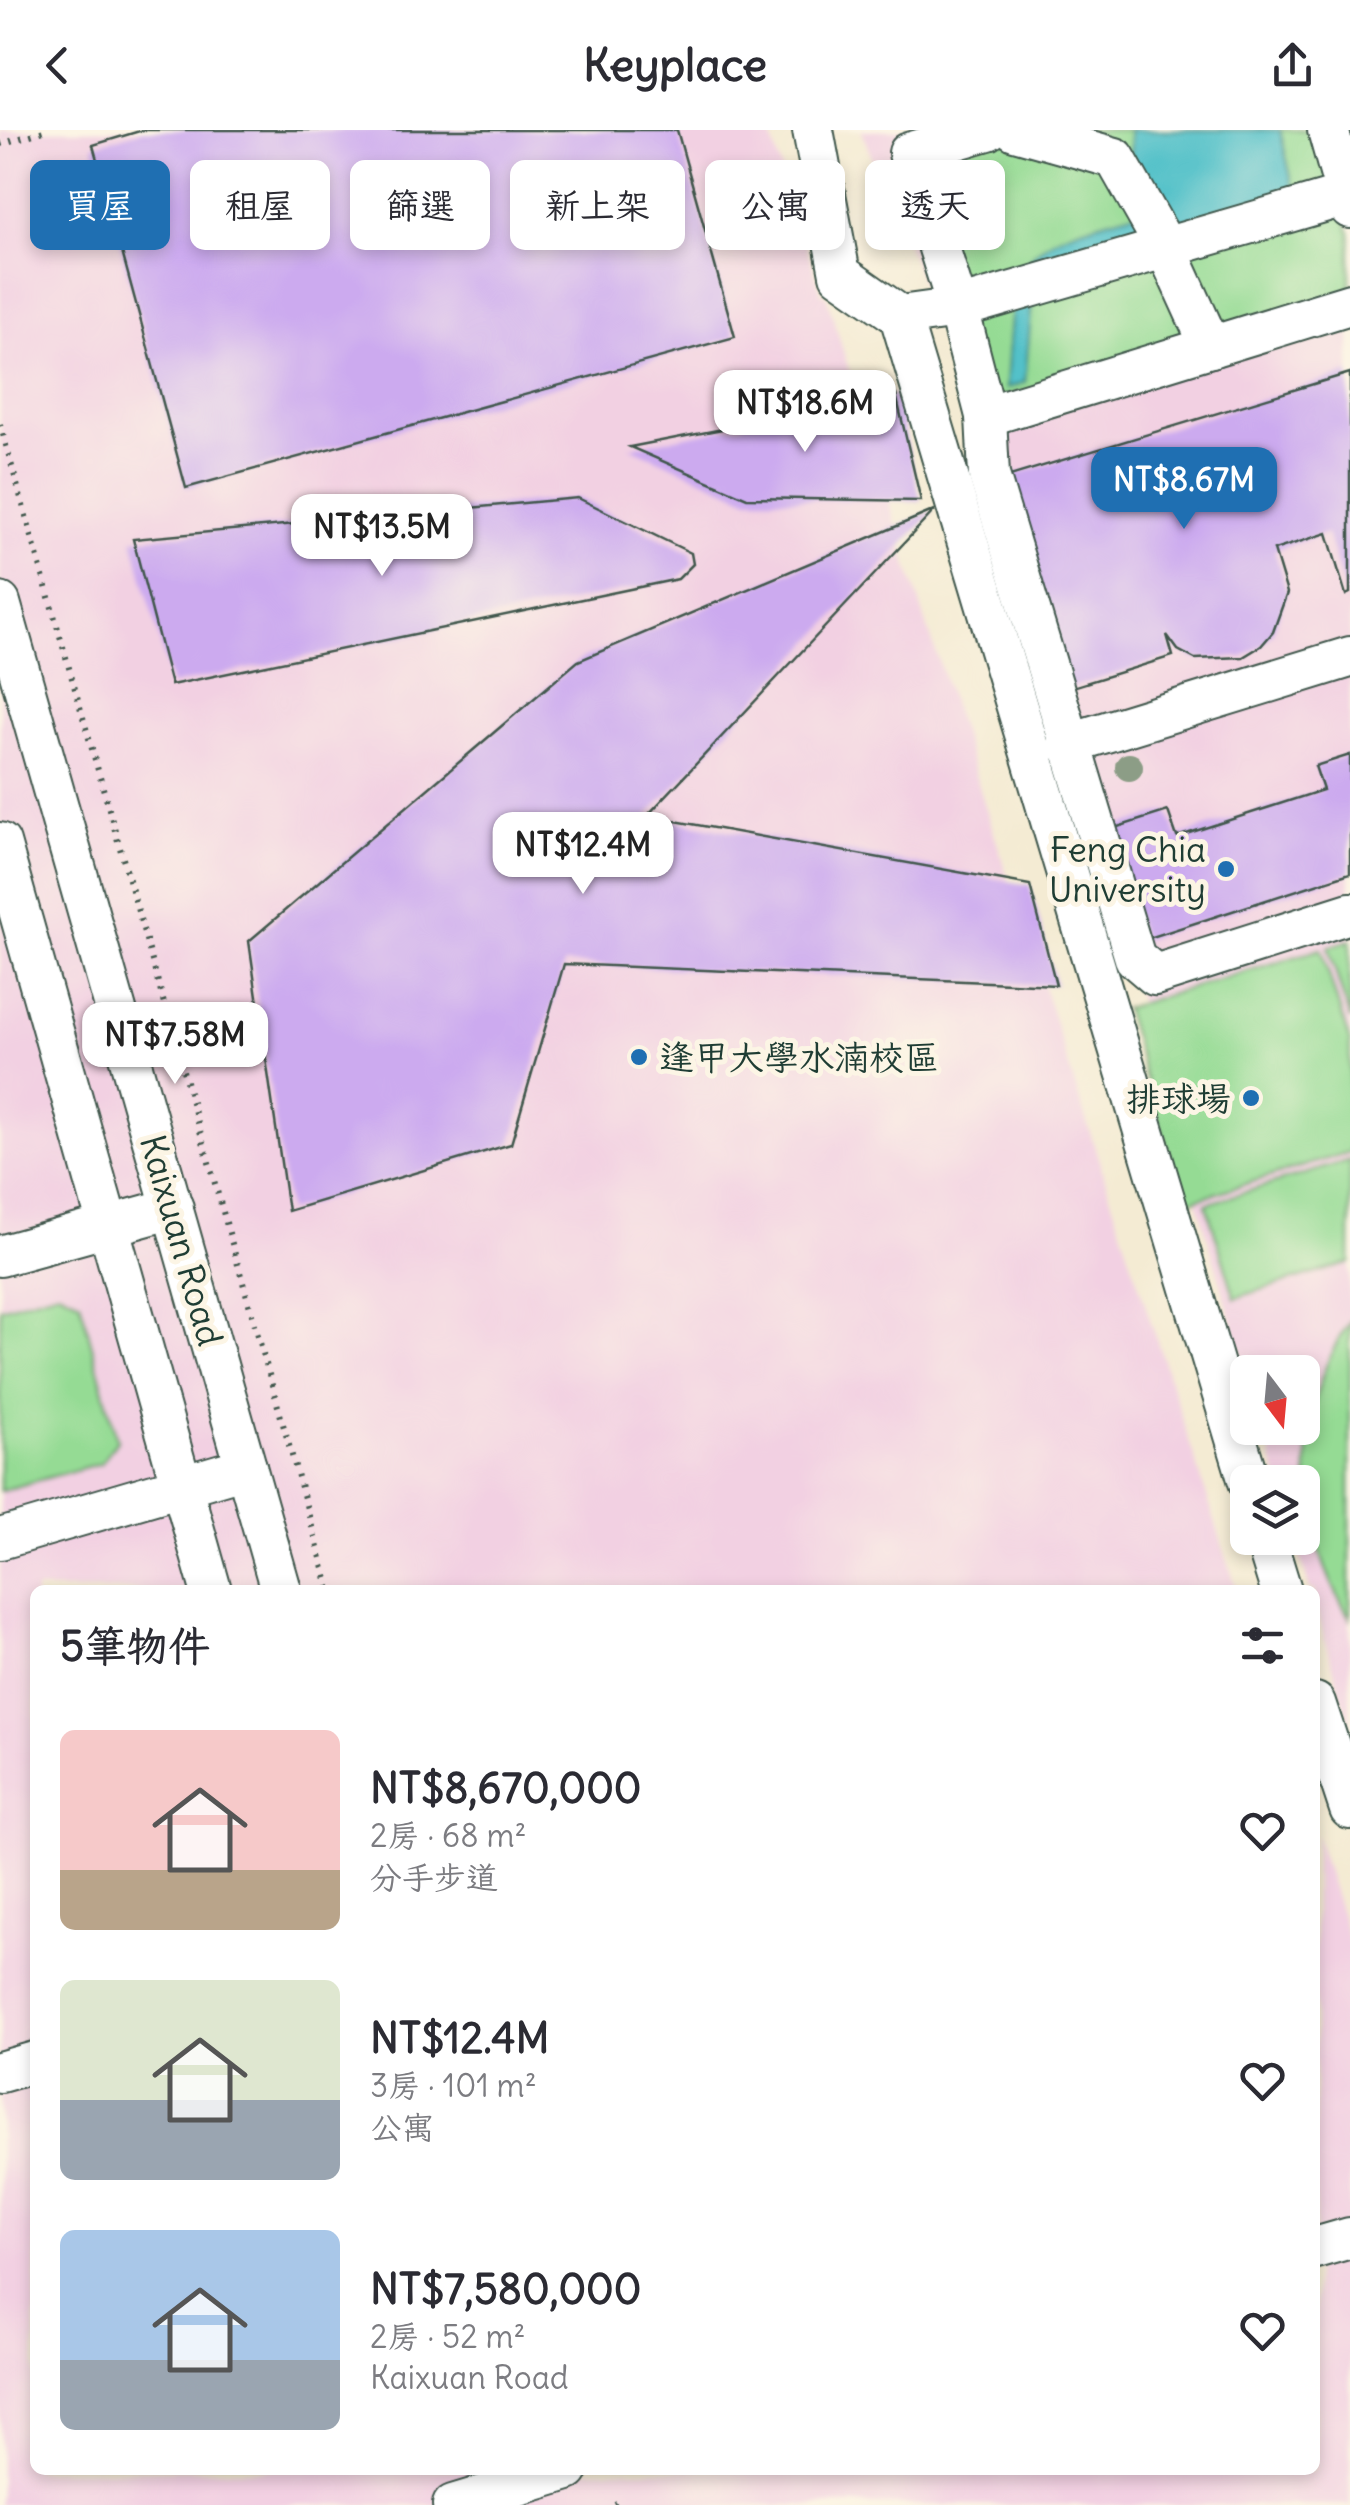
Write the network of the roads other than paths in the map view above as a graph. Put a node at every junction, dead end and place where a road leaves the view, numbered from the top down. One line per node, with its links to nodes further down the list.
1 (813, 130): 9 (street)
2 (988, 130): 8 (street)
3 (1015, 130): 6 (street)
4 (1328, 130): 5 (street)
5 (1348, 202): 6 (street)
6 (1154, 227): 8 (street); 10 (street)
7 (1350, 304): 10 (street)
8 (958, 308): 9 (street); 11 (street)
9 (900, 316): 21 (street)
10 (1211, 347): 11 (street)
11 (986, 416): 15 (street)
12 (0, 602): 14 (street, Kaixuan Road)
13 (1350, 657): 15 (street)
14 (14, 704): 18 (street, Kaixuan Road)
15 (1067, 744): 17 (street)
16 (0, 842): 19 (street, Kaixuan Road)
17 (1350, 913)
18 (174, 1208): 19 (street); 22 (street, Kaixuan Road)
19 (108, 1225): 20 (street); 23 (street, Kaixuan Road)
20 (0, 1256)
21 (1244, 1465)
22 (246, 1468): 23 (street); 27 (street, Kaixuan Road)
23 (182, 1488): 24 (street); 26 (street, Kaixuan Road)
24 (0, 1538)
25 (1271, 1555): 28 (street)
26 (210, 1585)
27 (280, 1585)
28 (1280, 1585)
29 (1320, 1718): 30 (street)
30 (1350, 1808)
31 (30, 2063): 32 (street)
32 (0, 2072)
33 (1350, 2238): 34 (street)
34 (1320, 2247)
35 (545, 2481): 36 (street)
36 (463, 2495)

